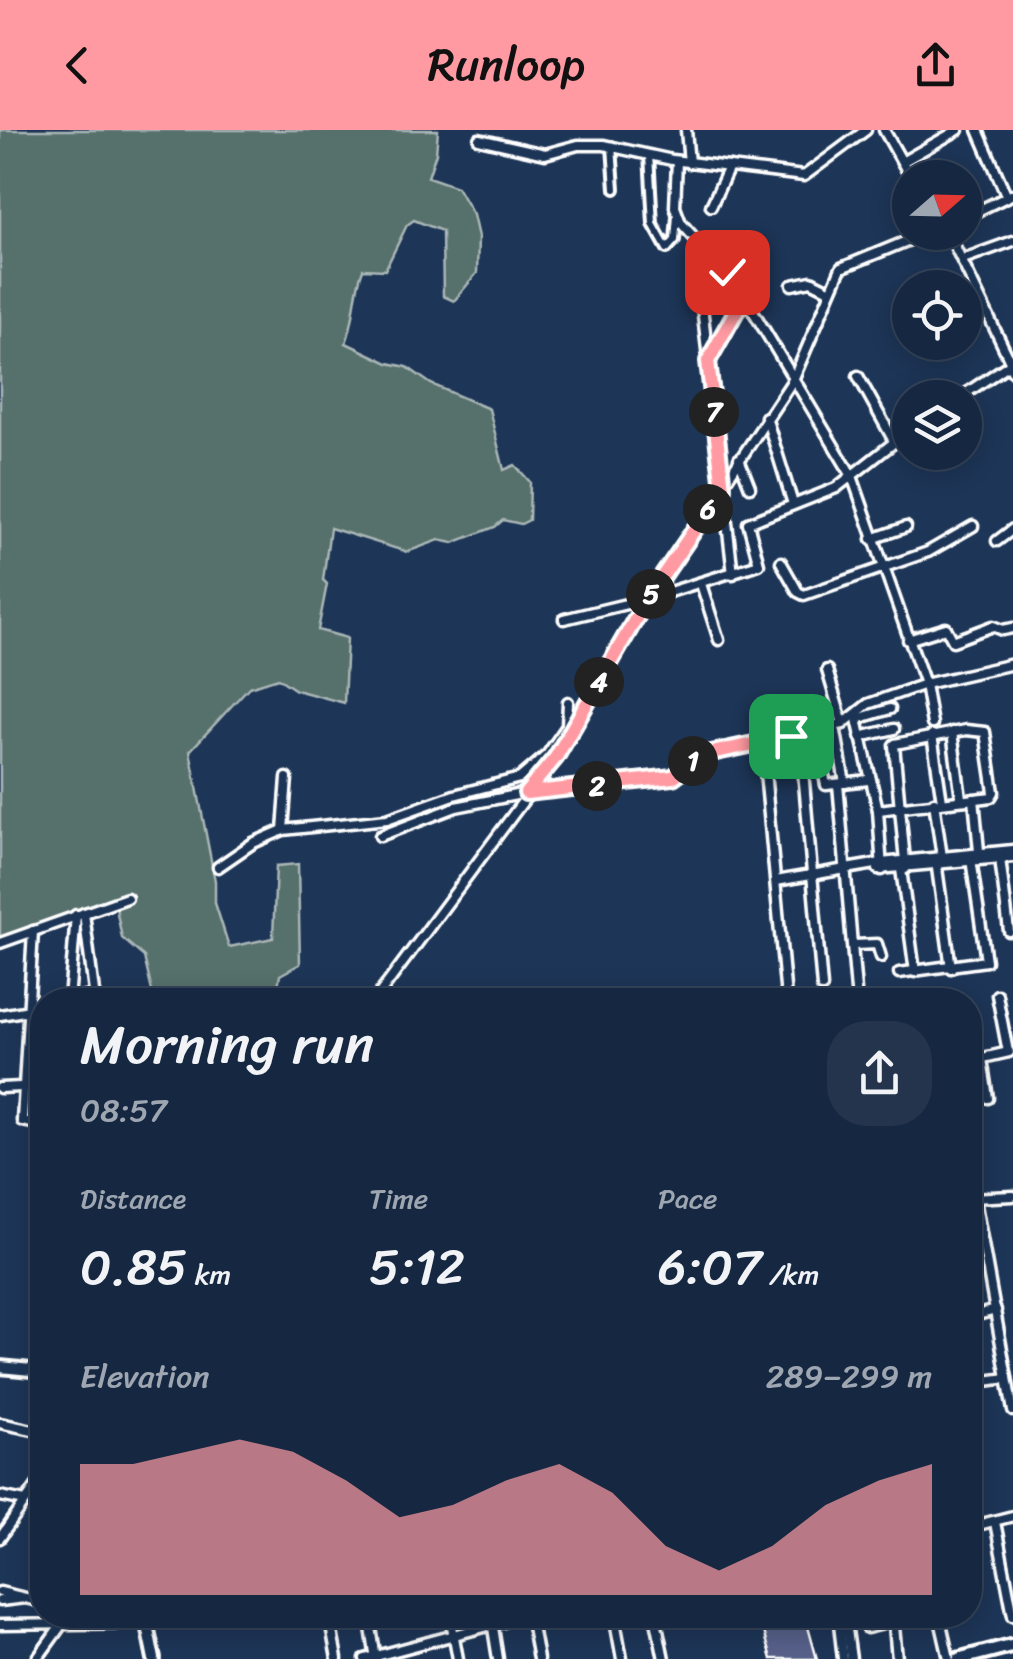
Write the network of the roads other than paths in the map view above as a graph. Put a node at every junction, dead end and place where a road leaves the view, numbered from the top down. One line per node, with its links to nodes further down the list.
1 (686, 130): 12 (street)
2 (866, 130): 13 (street)
3 (884, 130): 9 (street)
4 (958, 130): 10 (street)
5 (978, 130): 15 (street)
6 (479, 139): 7 (street)
7 (612, 146): 8 (street); 14 (street)
8 (648, 155): 11 (street); 18 (street)
9 (901, 160)
10 (906, 160)
11 (677, 161): 12 (street); 18 (street)
12 (689, 162): 13 (street)
13 (728, 167): 16 (street)
14 (615, 189)
15 (1010, 196): 17 (street)
16 (711, 206)
17 (982, 209)
18 (677, 215): 25 (street)
19 (1013, 241): 22 (street)
20 (892, 246): 24 (street)
21 (958, 250): 22 (street)
22 (963, 259): 28 (street)
23 (792, 285): 24 (street)
24 (829, 290): 30 (street)
25 (744, 297): 27 (street); 30 (street)
26 (700, 298): 27 (street)
27 (708, 361): 38 (street)
28 (1012, 364): 31 (street)
29 (858, 376): 33 (street)
30 (793, 380): 32 (street); 36 (street)
31 (982, 383)
32 (766, 417): 35 (street); 39 (street)
33 (892, 437)
34 (892, 443): 36 (street)
35 (739, 459): 37 (street); 38 (street)
36 (852, 476): 39 (street); 43 (street)
37 (750, 487)
38 (723, 488): 47 (street); 49 (street)
39 (794, 504): 47 (street)
40 (906, 526): 43 (street)
41 (973, 526): 46 (street)
42 (1013, 529): 44 (street)
43 (872, 539): 46 (street)
44 (997, 541)
45 (781, 562): 46 (street)
46 (882, 568): 53 (street)
47 (732, 574): 48 (street)
48 (700, 584): 49 (street); 52 (street)
49 (647, 599): 50 (street); 69 (street)
50 (564, 619)
51 (1013, 628): 53 (street)
52 (719, 640)
53 (908, 640): 56 (street)
54 (1013, 664): 56 (street)
55 (828, 670): 60 (street)
56 (926, 684): 59 (street); 60 (street)
57 (568, 702): 75 (street)
58 (890, 710): 64 (street)
59 (932, 724)
60 (840, 728): 68 (street); 69 (street)
61 (894, 729): 64 (street)
62 (952, 732): 63 (street); 70 (street); 71 (street)
63 (932, 735): 72 (street); 73 (street)
64 (860, 737): 67 (street)
65 (818, 751): 68 (street)
66 (287, 778): 75 (street)
67 (868, 780): 68 (street); 74 (street)
68 (842, 784): 84 (street)
69 (526, 793): 76 (street); 100 (street)
70 (961, 798): 71 (street); 72 (street)
71 (974, 799): 77 (street)
72 (938, 802): 73 (street); 80 (street)
73 (900, 807): 74 (street); 82 (street)
74 (878, 810): 83 (street)
75 (283, 830): 81 (street)
76 (380, 836)
77 (979, 852): 78 (street); 80 (street)
78 (1006, 855): 79 (street); 90 (street)
79 (971, 859): 80 (street); 94 (street)
80 (939, 860): 82 (street); 94 (street)
81 (218, 866)
82 (904, 866): 83 (street); 95 (street)
83 (882, 867): 84 (street)
84 (848, 872): 85 (street); 92 (street)
85 (813, 876): 86 (street); 86 (street); 97 (street)
86 (776, 881): 101 (street)
87 (127, 898): 88 (street)
88 (80, 914): 89 (street); 98 (street); 99 (street)
89 (34, 931): 91 (street); 104 (street)
90 (1010, 931)
91 (0, 943)
92 (854, 945): 93 (street); 102 (street)
93 (880, 957)
94 (951, 968): 95 (street)
95 (915, 972): 96 (street)
96 (898, 974)
97 (822, 987)
98 (72, 988)
99 (93, 988)
100 (384, 988)
101 (785, 988)
102 (856, 988)
103 (997, 995): 106 (street)
104 (28, 1011): 105 (street); 110 (street)
105 (0, 1015)
106 (1010, 1052): 107 (street)
107 (982, 1059): 111 (street)
108 (30, 1087): 110 (street)
109 (0, 1088): 110 (street)
110 (23, 1088): 112 (street)
111 (988, 1098)
112 (30, 1124)
113 (1013, 1196): 114 (street)
114 (982, 1198)
115 (982, 1242): 116 (street)
116 (996, 1310): 117 (street); 118 (street)
117 (982, 1314)
118 (1009, 1359): 121 (street)
119 (0, 1366): 120 (street)
120 (30, 1370)
121 (1007, 1378): 122 (street); 123 (street)
122 (982, 1381)
123 (1013, 1411)
124 (0, 1423): 125 (street)
125 (30, 1429)
126 (30, 1495): 128 (street)
127 (0, 1496): 128 (street)
128 (26, 1501): 132 (street)
129 (1013, 1516): 130 (street)
130 (994, 1522): 131 (street); 137 (street)
131 (982, 1525)
132 (0, 1538)
133 (0, 1592): 134 (street)
134 (26, 1598): 135 (street); 136 (street)
135 (30, 1599)
136 (0, 1601)
137 (1013, 1614)
138 (0, 1625): 139 (street)
139 (30, 1626)
140 (59, 1628): 157 (street)
141 (145, 1628): 158 (street)
142 (331, 1628): 159 (street)
143 (371, 1628): 156 (street)
144 (452, 1628): 154 (street)
145 (473, 1628): 154 (street)
146 (493, 1628): 162 (street)
147 (532, 1628): 163 (street)
148 (616, 1628): 164 (street)
149 (658, 1628): 165 (street)
150 (842, 1628): 166 (street)
151 (845, 1628): 167 (street)
152 (895, 1628): 168 (street)
153 (942, 1628): 169 (street)
154 (454, 1636): 156 (street); 161 (street)
155 (1013, 1645): 170 (main road)
156 (376, 1658): 160 (street)
157 (37, 1659)
158 (154, 1659)
159 (337, 1659)
160 (365, 1659)
161 (458, 1659)
162 (498, 1659)
163 (538, 1659)
164 (622, 1659)
165 (664, 1659)
166 (842, 1659)
167 (852, 1659)
168 (900, 1659)
169 (948, 1659)
170 (959, 1659)

